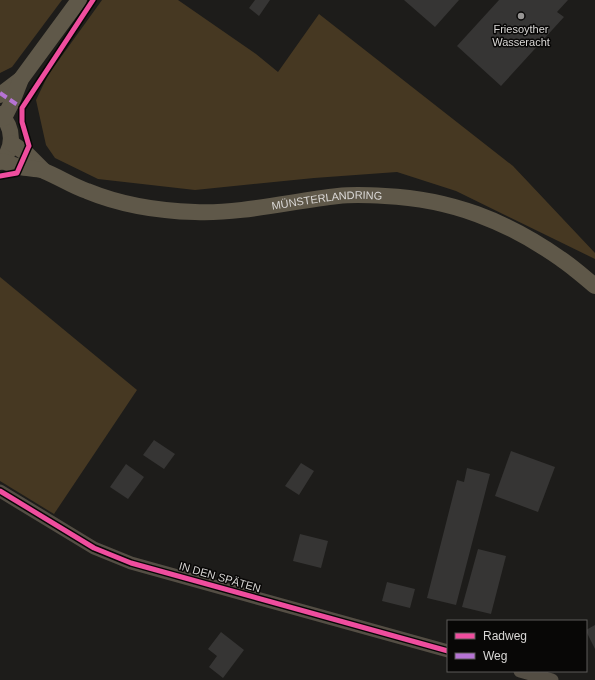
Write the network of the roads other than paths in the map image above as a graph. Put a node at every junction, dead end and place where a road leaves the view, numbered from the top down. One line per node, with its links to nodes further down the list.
1 (79, 0): 2 (main road)
2 (21, 79): 3 (main road); 4 (main road)
3 (0, 95)
4 (2, 116): 5 (main road)
5 (11, 143): 6 (main road); 7 (main road, MÜNSTERLANDRING)
6 (1, 161): 7 (main road, MÜNSTERLANDRING)
7 (43, 170): 8 (main road, MÜNSTERLANDRING)
8 (595, 286)
9 (0, 491): 10 (street, IN DEN SPÄTEN)
10 (447, 651)
11 (524, 672): 12 (street)
12 (552, 680)

